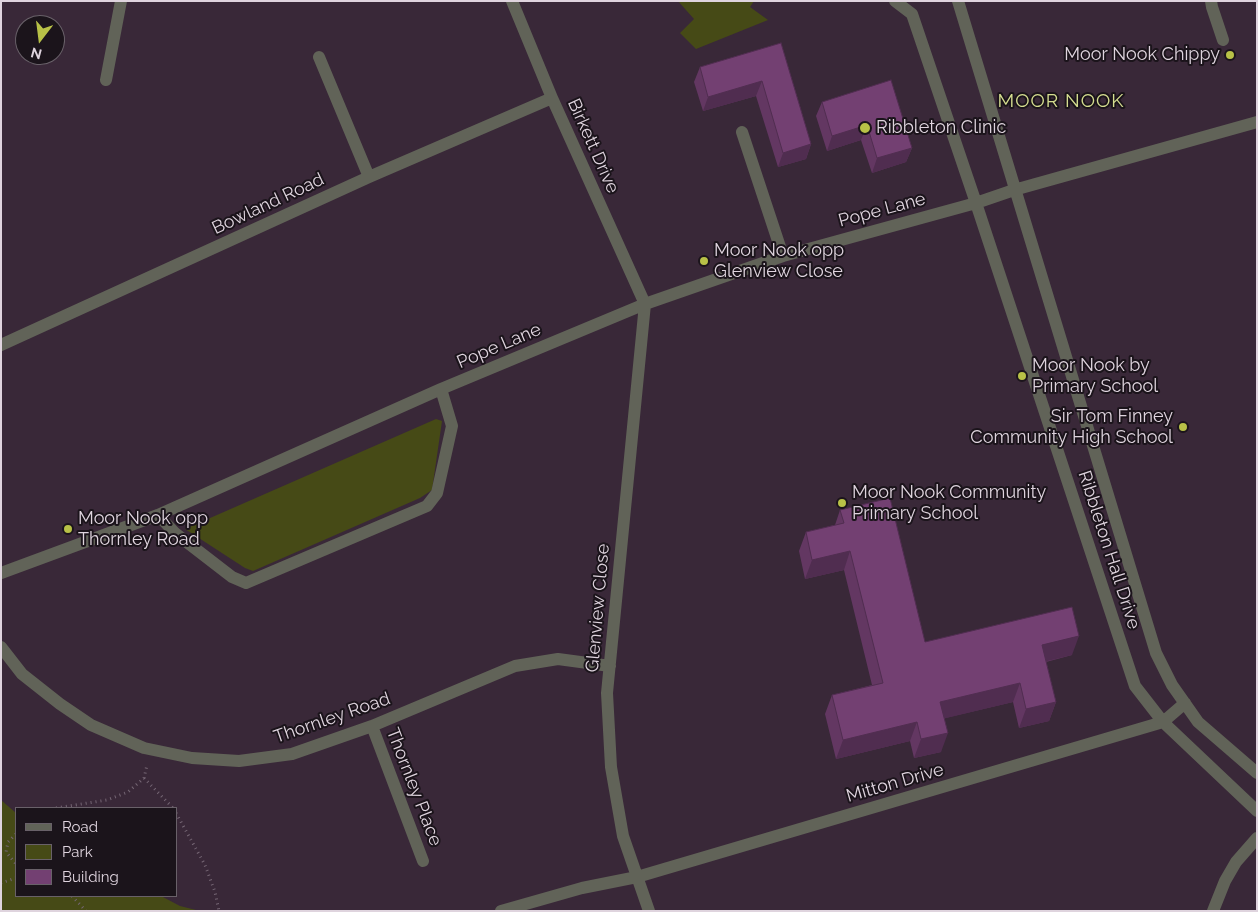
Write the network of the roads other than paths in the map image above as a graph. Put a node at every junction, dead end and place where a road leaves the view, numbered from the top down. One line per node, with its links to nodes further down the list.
1 (122, 1): 8 (street)
2 (512, 1): 9 (street, Birkett Drive)
3 (895, 1): 14 (street, Ribbleton Hall Drive)
4 (958, 1): 13 (street, Ribbleton Hall Drive)
5 (1211, 1): 6 (street)
6 (1223, 40)
7 (319, 58): 12 (street)
8 (106, 80)
9 (552, 98): 12 (street, Bowland Road); 16 (street, Birkett Drive)
10 (1257, 122): 13 (street, Pope Lane)
11 (742, 132): 15 (street)
12 (369, 177): 17 (street, Bowland Road)
13 (1014, 190): 14 (street, Pope Lane); 23 (street, Ribbleton Hall Drive)
14 (976, 203): 15 (street, Pope Lane); 24 (street, Ribbleton Hall Drive)
15 (783, 256): 16 (street, Pope Lane)
16 (645, 304): 18 (street, Pope Lane); 22 (street, Glenview Close)
17 (1, 345)
18 (441, 389): 19 (street, Pope Lane); 19 (street)
19 (158, 515): 20 (street, Pope Lane)
20 (1, 573)
21 (1, 647): 25 (street, Thornley Road)
22 (610, 666): 25 (street, Thornley Road); 30 (street, Glenview Close)
23 (1184, 703): 24 (street); 26 (street, Ribbleton Hall Drive)
24 (1163, 722): 27 (street, Ribbleton Hall Drive); 30 (street, Mitton Drive)
25 (372, 726): 29 (street, Thornley Place)
26 (1257, 773)
27 (1257, 811)
28 (1257, 838): 33 (street)
29 (424, 861)
30 (638, 877): 31 (street, Mitton Drive); 32 (street, Glenview Close)
31 (502, 911)
32 (649, 911)
33 (1213, 911)

